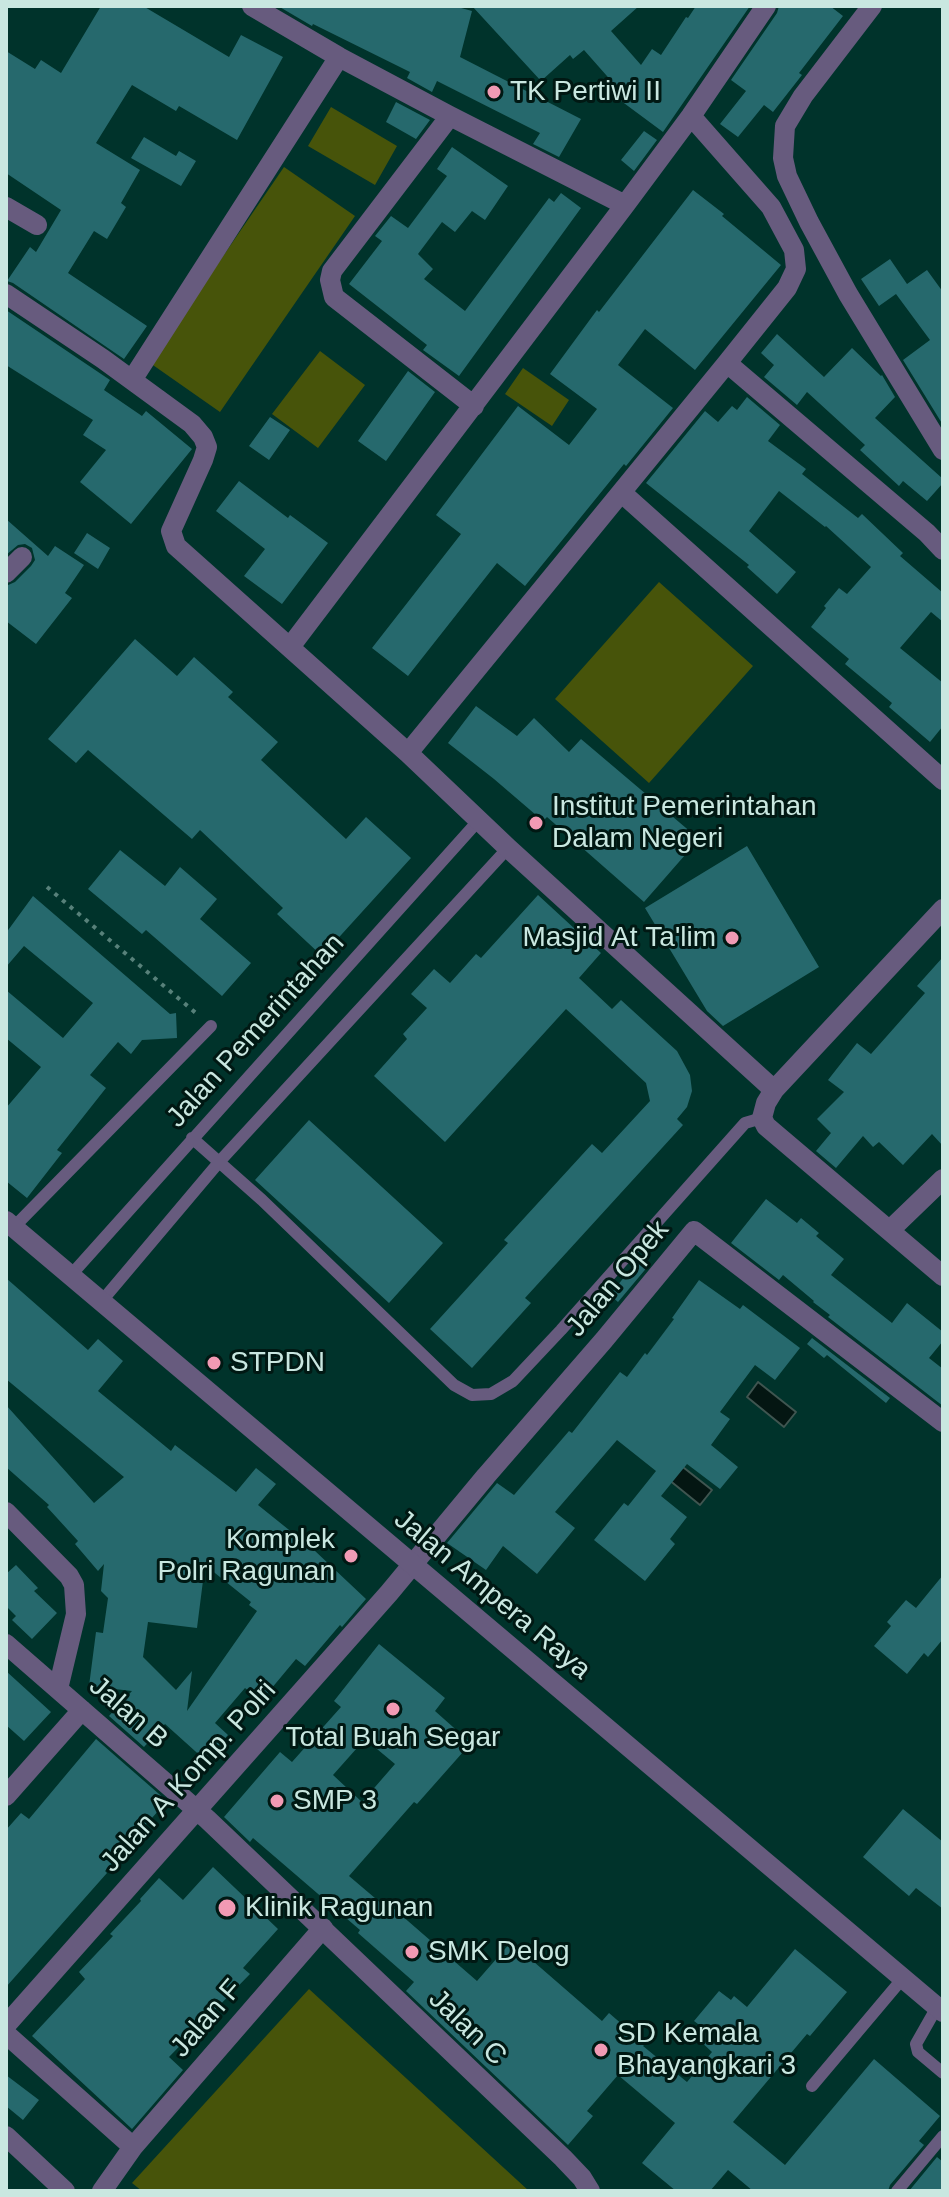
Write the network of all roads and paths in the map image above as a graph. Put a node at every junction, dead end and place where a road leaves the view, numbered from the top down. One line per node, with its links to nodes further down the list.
1 (252, 6): 4 (street)
2 (766, 6): 6 (street)
3 (872, 6): 14 (street)
4 (339, 57): 5 (street); 12 (street)
5 (450, 116): 7 (street); 13 (street)
6 (691, 116): 7 (street); 11 (street)
7 (625, 205): 13 (street)
8 (6, 207): 9 (street)
9 (37, 225)
10 (6, 294): 12 (street)
11 (727, 363): 15 (street); 16 (street)
12 (132, 380): 19 (street)
13 (474, 406): 19 (street)
14 (943, 450)
15 (622, 493): 20 (street); 21 (street)
16 (943, 550)
17 (22, 557): 18 (street)
18 (6, 573)
19 (290, 647): 20 (street)
20 (408, 753): 22 (street)
21 (943, 780)
22 (479, 820): 23 (street); 29 (lane, Jalan Pemerintahan)
23 (508, 848): 27 (street); 30 (lane)
24 (47, 887): 26 (path)
25 (943, 909): 27 (street)
26 (211, 1026): 32 (lane)
27 (774, 1090): 28 (street)
28 (762, 1118): 30 (lane); 33 (street)
29 (192, 1138): 30 (lane); 34 (lane, Jalan Pemerintahan)
30 (220, 1161): 36 (lane)
31 (943, 1179): 33 (street)
32 (9, 1228): 34 (street, Jalan Ampera Raya)
33 (890, 1230): 35 (street)
34 (71, 1275): 36 (street, Jalan Ampera Raya)
35 (943, 1276)
36 (101, 1302): 39 (street, Jalan Ampera Raya)
37 (943, 1422): 39 (street, Jalan Opek)
38 (6, 1512): 41 (street, Jalan B)
39 (412, 1565): 44 (street, Jalan A Komp. Polri); 46 (street, Jalan Ampera Raya)
40 (6, 1644): 41 (street, Jalan B)
41 (58, 1689): 42 (street, Jalan B)
42 (82, 1710): 43 (street); 44 (street, Jalan B)
43 (6, 1796)
44 (197, 1810): 45 (street, Jalan C); 48 (street, Jalan A Komp. Polri)
45 (323, 1928): 54 (street, Jalan F); 57 (street, Jalan C)
46 (903, 1978): 47 (street, Jalan Ampera Raya); 51 (lane)
47 (940, 2010): 50 (lane)
48 (6, 2025)
49 (6, 2034): 54 (street)
50 (943, 2073)
51 (812, 2086)
52 (6, 2136): 55 (street)
53 (943, 2136): 58 (lane)
54 (133, 2147): 56 (street, Jalan F)
55 (60, 2190)
56 (102, 2191)
57 (590, 2191)
58 (897, 2191)

